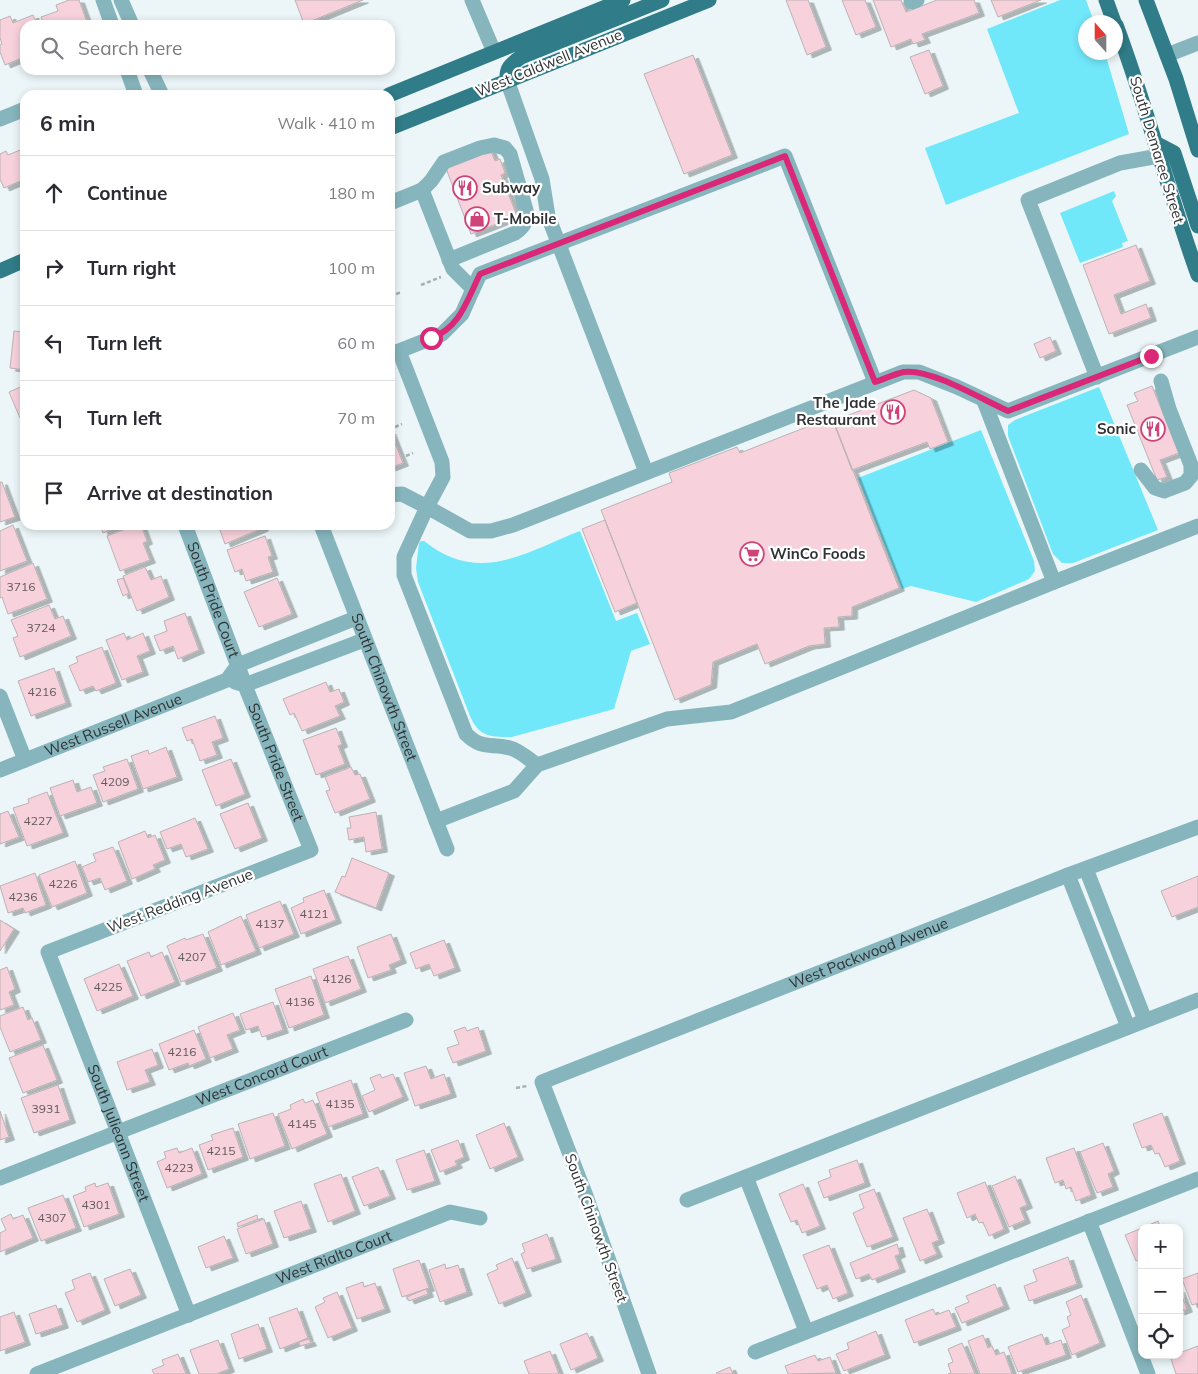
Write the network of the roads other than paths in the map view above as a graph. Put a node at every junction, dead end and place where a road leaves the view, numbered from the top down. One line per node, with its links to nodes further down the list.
1 (103, 0): 12 (street)
2 (121, 0): 13 (street)
3 (472, 0): 16 (street)
4 (623, 0): 16 (main road, West Caldwell Avenue)
5 (662, 0): 20 (main road)
6 (709, 0): 20 (main road, West Caldwell Avenue)
7 (911, 0): 8 (street)
8 (917, 0)
9 (1106, 0): 11 (main road, South Demaree Street)
10 (1146, 0): 17 (main road)
11 (1112, 15)
12 (110, 20)
13 (130, 20)
14 (1198, 43): 17 (street)
15 (1123, 45): 27 (main road, South Demaree Street)
16 (494, 52): 23 (main road, West Caldwell Avenue)
17 (1167, 55): 28 (main road)
18 (129, 75): 21 (street)
19 (152, 75): 22 (street)
20 (507, 80): 26 (main road, West Caldwell Avenue); 32 (street)
21 (134, 90)
22 (160, 90)
23 (395, 93)
24 (20, 111): 25 (street)
25 (0, 119)
26 (395, 126)
27 (1157, 149): 31 (main road); 36 (main road, South Demaree Street); 40 (street)
28 (1198, 150)
29 (422, 190): 30 (street); 33 (street); 33 (street)
30 (395, 201)
31 (1198, 226)
32 (559, 244): 37 (street); 42 (street); 45 (street)
33 (449, 260): 37 (street)
34 (20, 262): 35 (main road)
35 (0, 271)
36 (1198, 275)
37 (473, 289): 39 (street)
38 (1198, 337): 40 (street)
39 (395, 352): 47 (street)
40 (1097, 377): 43 (street)
41 (1161, 381): 44 (street)
42 (875, 382): 43 (street); 45 (street)
43 (984, 400): 51 (street)
44 (1141, 470)
45 (646, 472): 47 (street)
46 (395, 495): 47 (street)
47 (427, 507): 57 (street)
48 (1198, 526): 51 (street)
49 (187, 530): 54 (street, South Pride Court)
50 (323, 530): 52 (street, South Chinowth Street)
51 (1054, 582): 57 (street)
52 (356, 618): 53 (street, South Chinowth Street); 54 (street)
53 (364, 640): 54 (street); 59 (street, South Chinowth Street)
54 (241, 675): 56 (street, West Russell Avenue); 62 (street, South Pride Street)
55 (0, 696): 56 (street)
56 (25, 760): 58 (street, West Russell Avenue)
57 (537, 765): 59 (street)
58 (0, 770)
59 (436, 821): 61 (street, South Chinowth Street)
60 (1198, 827): 63 (street, West Packwood Avenue)
61 (447, 849)
62 (311, 850): 65 (street, West Redding Avenue)
63 (1086, 869): 64 (street, West Packwood Avenue); 68 (street)
64 (1068, 875): 69 (street); 70 (street, West Packwood Avenue)
65 (48, 952): 71 (street, South Julieann Street)
66 (1198, 1000): 68 (street)
67 (406, 1020): 71 (street, West Concord Court)
68 (1146, 1020): 69 (street)
69 (1128, 1027): 72 (street)
70 (542, 1082): 84 (street, South Chinowth Street)
71 (118, 1132): 73 (street, West Concord Court); 78 (street, South Julieann Street)
72 (746, 1176): 75 (street); 79 (street)
73 (0, 1178)
74 (1198, 1179): 77 (street)
75 (687, 1200)
76 (480, 1218): 78 (street, West Rialto Court)
77 (1089, 1221): 79 (street); 80 (street)
78 (189, 1314): 83 (street, West Rialto Court)
79 (806, 1331): 81 (street)
80 (1138, 1346)
81 (755, 1352)
82 (1143, 1359): 85 (street)
83 (36, 1374)
84 (649, 1374)
85 (1148, 1374)

